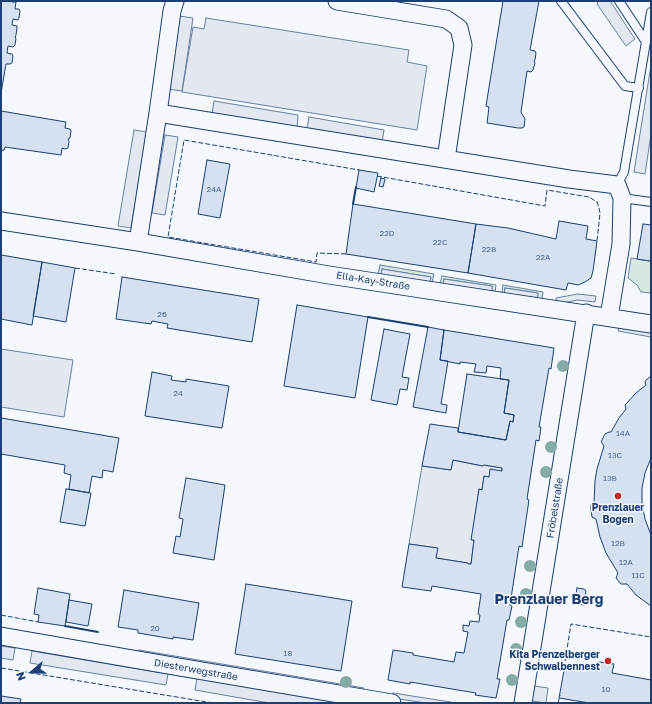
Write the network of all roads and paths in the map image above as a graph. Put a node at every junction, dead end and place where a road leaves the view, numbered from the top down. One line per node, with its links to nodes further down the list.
1 (175, 1): 8 (street)
2 (337, 1): 9 (street)
3 (561, 1): 7 (lane)
4 (619, 1): 6 (lane)
5 (651, 12): 6 (lane)
6 (646, 42): 7 (lane)
7 (639, 88): 10 (lane)
8 (158, 112): 9 (street); 13 (street)
9 (446, 159): 10 (street)
10 (620, 191): 11 (lane); 15 (street)
11 (651, 202)
12 (1, 221): 13 (street, Ella-Kay-Straße)
13 (138, 242): 14 (street, Ella-Kay-Straße)
14 (586, 313): 15 (street, Ella-Kay-Straße); 19 (street, Fröbelstraße)
15 (609, 317): 16 (street, Ella-Kay-Straße)
16 (651, 324)
17 (1, 636): 18 (street, Diesterwegstraße)
18 (392, 703)
19 (523, 703)

